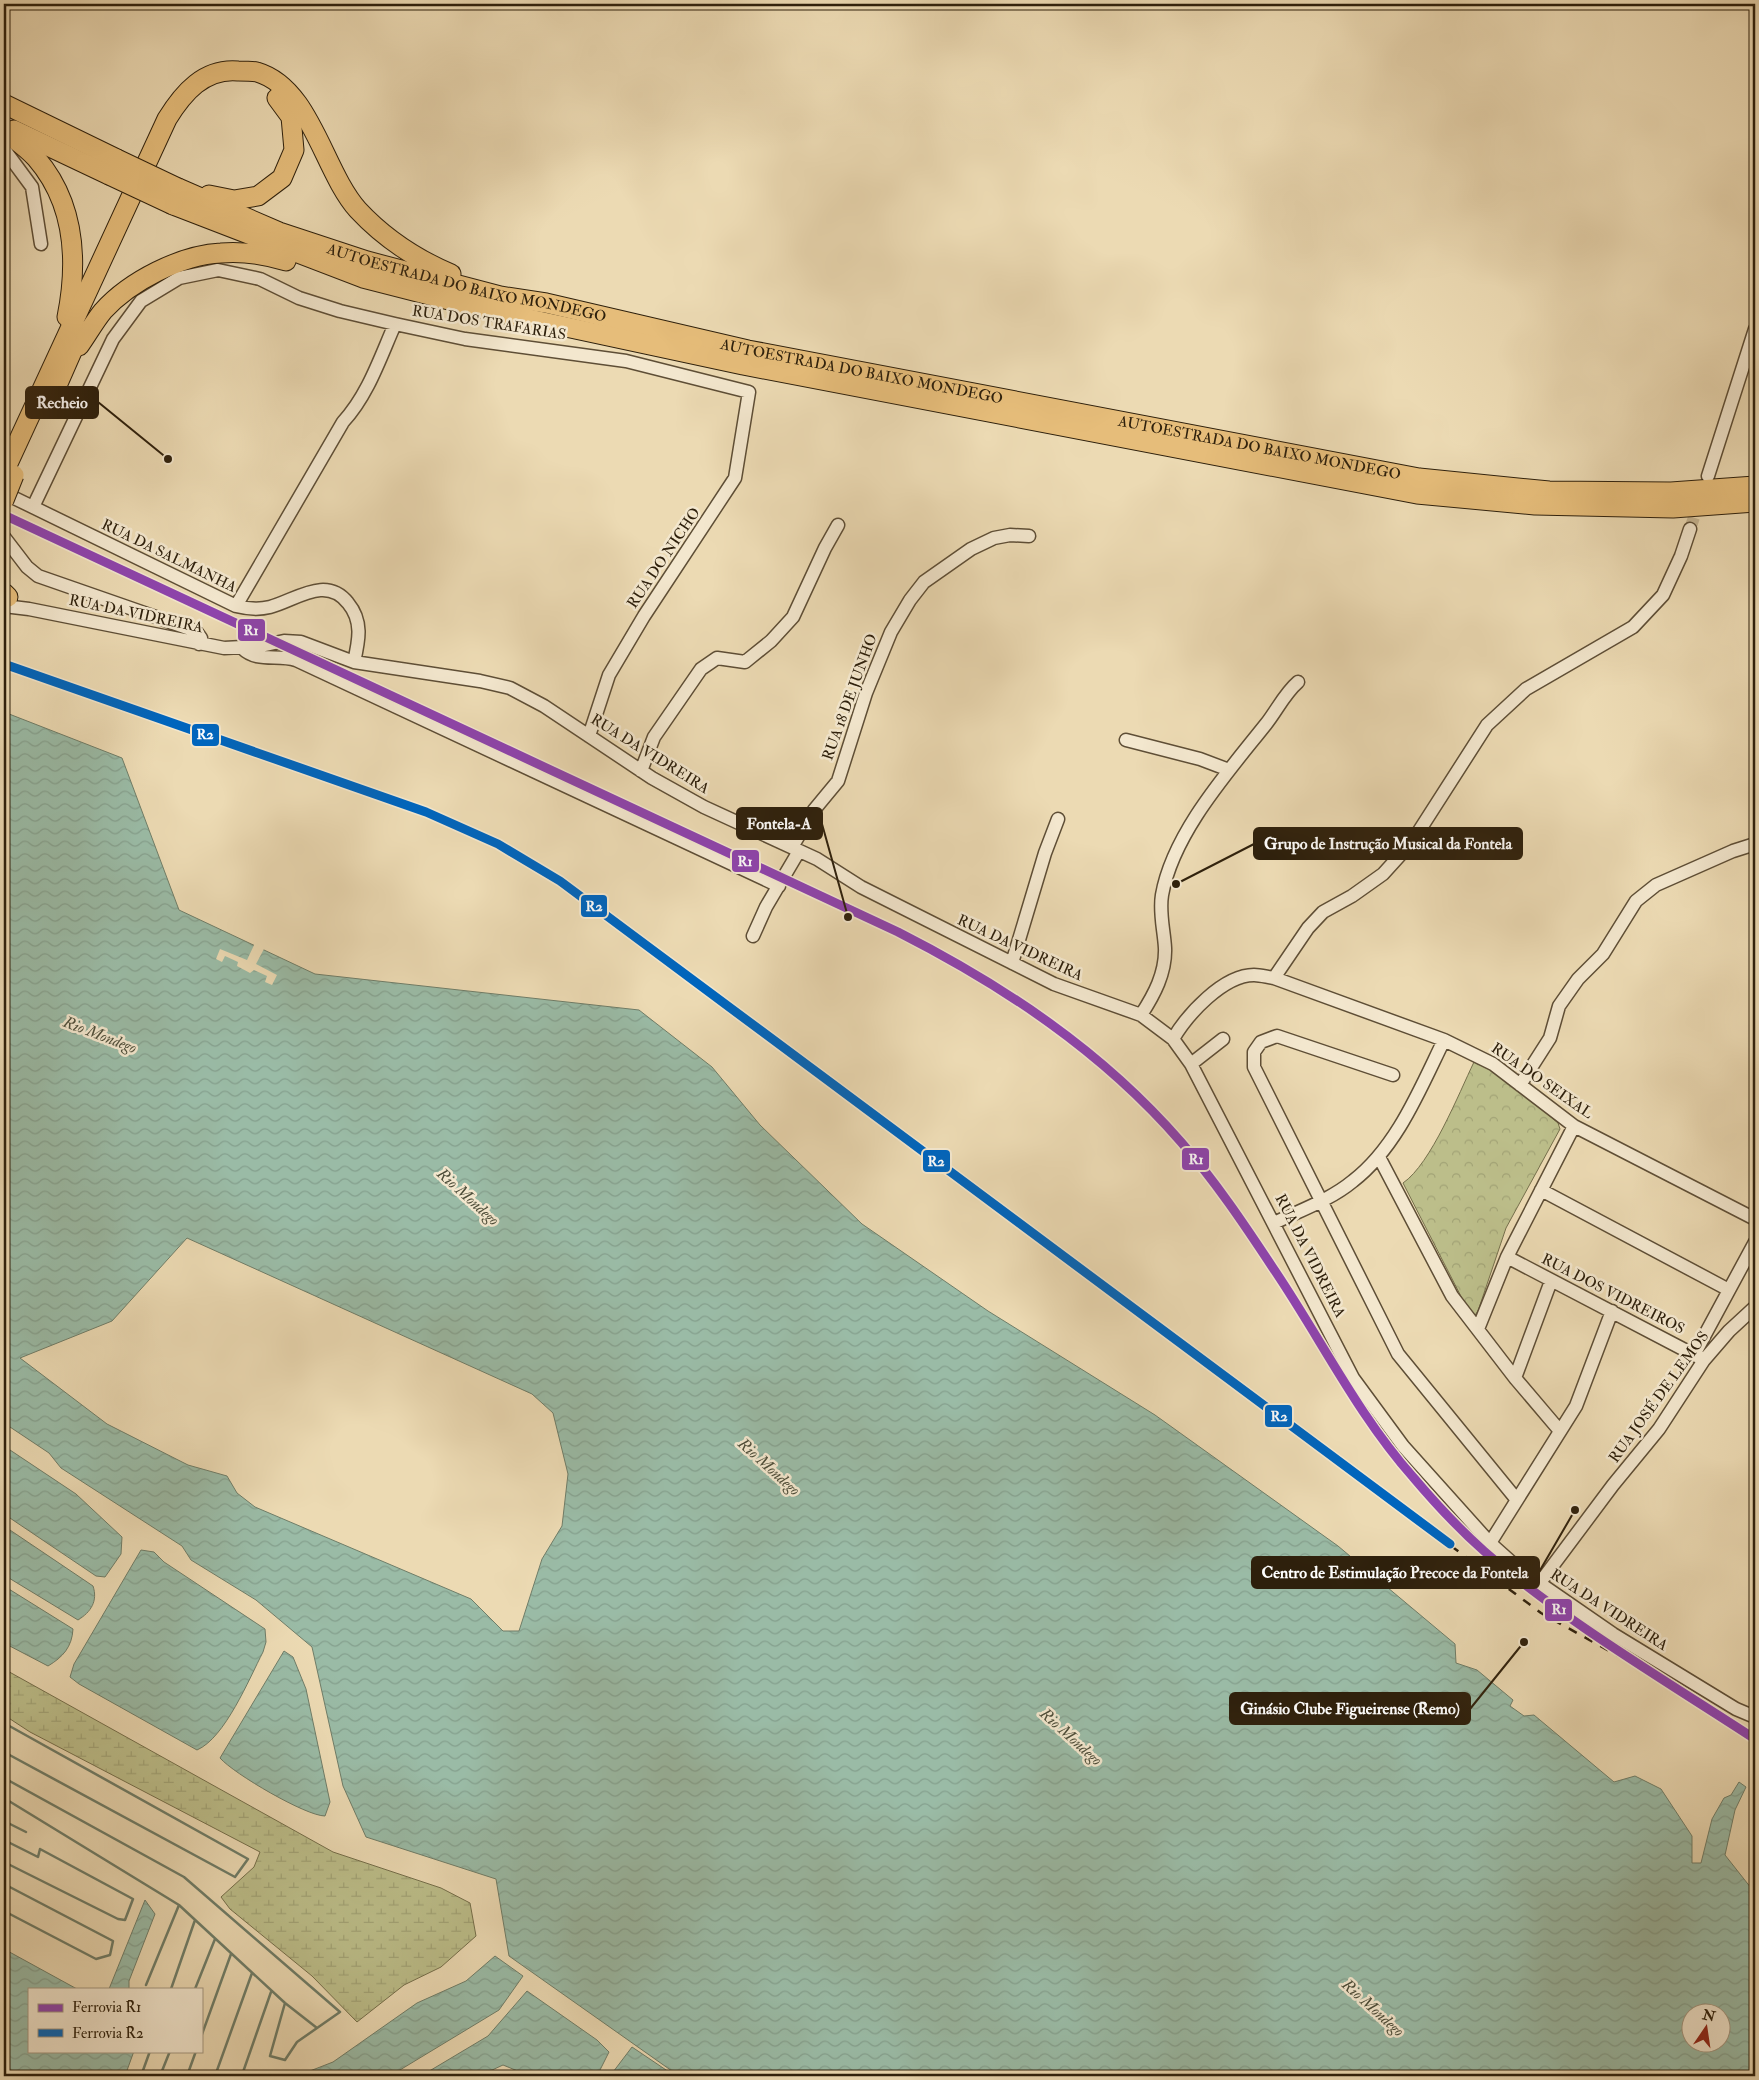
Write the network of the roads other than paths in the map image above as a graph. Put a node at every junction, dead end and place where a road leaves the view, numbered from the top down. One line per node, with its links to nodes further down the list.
1 (4, 104): 5 (highway, AUTOESTRADA DO BAIXO MONDEGO)
2 (4, 126): 5 (highway, AUTOESTRADA DO BAIXO MONDEGO)
3 (4, 131): 13 (highway)
4 (8, 153): 7 (street)
5 (113, 167): 6 (highway, AUTOESTRADA DO BAIXO MONDEGO, bridge)
6 (176, 196): 8 (highway, AUTOESTRADA DO BAIXO MONDEGO); 9 (highway, AUTOESTRADA DO BAIXO MONDEGO); 12 (highway)
7 (41, 244)
8 (363, 278): 12 (highway); 20 (highway, AUTOESTRADA DO BAIXO MONDEGO)
9 (546, 303): 13 (highway); 17 (highway, AUTOESTRADA DO BAIXO MONDEGO)
10 (394, 324): 14 (street, RUA DOS TRAFARIAS); 21 (street); 27 (street, RUA DOS TRAFARIAS)
11 (1755, 329): 16 (street)
12 (71, 357): 15 (highway)
13 (49, 372): 15 (highway)
14 (749, 392): 32 (street, RUA DO NICHO)
15 (9, 473): 19 (highway, bridge)
16 (1708, 476)
17 (1755, 486)
18 (4, 493): 21 (street, RUA DA SALMANHA)
19 (4, 500)
20 (1755, 502)
21 (33, 507): 27 (street, RUA DA SALMANHA)
22 (838, 525): 35 (street)
23 (1690, 530): 42 (street)
24 (1029, 536): 38 (street, RUA 18 DE JUNHO)
25 (4, 537): 28 (street)
26 (5, 598): 28 (street, RUA DA VIDREIRA)
27 (236, 606): 30 (street, RUA DA SALMANHA)
28 (200, 644): 29 (street, RUA DA VIDREIRA)
29 (242, 648): 30 (street, RUA DA VIDREIRA); 39 (street)
30 (354, 662): 32 (street, RUA DA VIDREIRA)
31 (1298, 682): 34 (street)
32 (589, 736): 35 (street, RUA DA VIDREIRA)
33 (1126, 740): 34 (street)
34 (1229, 770): 43 (street)
35 (641, 771): 38 (street, RUA DA VIDREIRA)
36 (1058, 819): 41 (street)
37 (1755, 844): 49 (street)
38 (796, 849): 39 (street, RUA 18 DE JUNHO); 41 (street, RUA DA VIDREIRA)
39 (779, 886): 40 (street, RUA 18 DE JUNHO)
40 (753, 936)
41 (1012, 963): 43 (street, RUA DA VIDREIRA)
42 (1274, 978): 44 (street, RUA DO SEIXAL); 46 (street, RUA DO SEIXAL)
43 (1141, 1015): 44 (street, RUA DA VIDREIRA)
44 (1173, 1039): 47 (street, RUA DA VIDREIRA)
45 (1223, 1039): 47 (street)
46 (1444, 1040): 49 (street, RUA DO SEIXAL); 51 (street)
47 (1191, 1064): 55 (street, RUA DA VIDREIRA)
48 (1393, 1075): 53 (street)
49 (1520, 1085): 50 (street, RUA DO SEIXAL)
50 (1574, 1126): 52 (street); 54 (street, RUA DO SEIXAL)
51 (1379, 1157): 53 (street); 62 (street)
52 (1541, 1190): 57 (street); 59 (street)
53 (1323, 1200): 55 (street); 66 (street)
54 (1755, 1219)
55 (1274, 1222): 67 (street, RUA DA VIDREIRA)
56 (1755, 1242): 59 (street)
57 (1507, 1257): 58 (street, RUA DOS VIDREIROS); 62 (street)
58 (1551, 1281): 61 (street, RUA DOS VIDREIROS); 64 (street)
59 (1729, 1290): 63 (street)
60 (1755, 1307): 63 (street, RUA JOSÉ DE LEMOS)
61 (1612, 1311): 63 (street, RUA DOS VIDREIROS); 65 (street)
62 (1478, 1329): 64 (street)
63 (1699, 1358): 68 (street, RUA JOSÉ DE LEMOS)
64 (1515, 1378): 65 (street)
65 (1560, 1431): 66 (street)
66 (1517, 1500): 67 (street)
67 (1490, 1543): 68 (street, RUA DA VIDREIRA)
68 (1539, 1584): 69 (street, RUA DA VIDREIRA)
69 (1755, 1716)

